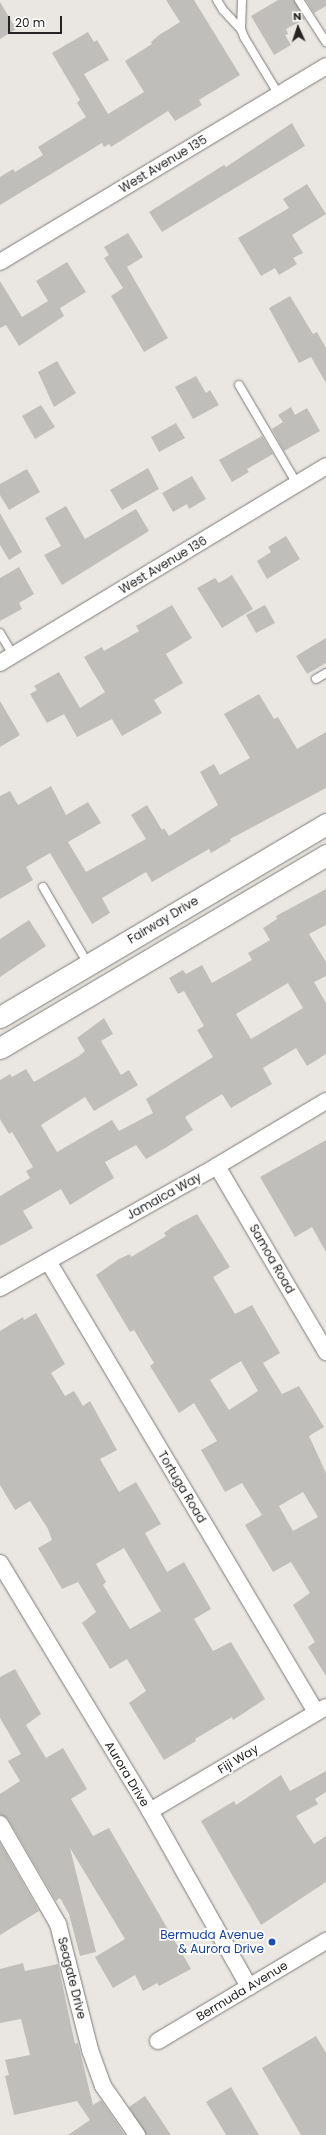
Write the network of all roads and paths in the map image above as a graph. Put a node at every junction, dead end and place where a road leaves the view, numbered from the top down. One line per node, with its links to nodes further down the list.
1 (217, 0): 4 (lane)
2 (242, 0): 4 (lane)
3 (299, 0): 5 (lane)
4 (241, 28): 7 (lane)
5 (326, 42)
6 (326, 66): 7 (street, West Avenue 135)
7 (279, 95): 8 (street, West Avenue 135)
8 (0, 262)
9 (239, 385): 11 (lane)
10 (326, 466): 11 (street, West Avenue 136)
11 (297, 484): 13 (street, West Avenue 136)
12 (0, 633): 13 (lane)
13 (6, 659)
14 (326, 672): 15 (lane)
15 (316, 679)
16 (326, 824): 19 (street, Fairway Drive)
17 (326, 856): 20 (street)
18 (43, 887): 21 (lane)
19 (146, 931): 20 (street); 21 (street, Fairway Drive)
20 (159, 954): 23 (street)
21 (88, 965): 22 (street, Fairway Drive)
22 (0, 1017)
23 (0, 1048)
24 (326, 1101): 25 (street, Jamaica Way)
25 (217, 1166): 26 (street, Jamaica Way); 28 (street, Samoa Road)
26 (48, 1261): 27 (street, Jamaica Way); 30 (street, Tortuga Road)
27 (0, 1288)
28 (326, 1352)
29 (0, 1563): 31 (street, Aurora Drive)
30 (321, 1709): 31 (street, Fiji Way)
31 (150, 1811): 34 (street, Aurora Drive)
32 (0, 1824): 36 (street, Seagate Drive)
33 (326, 1941): 34 (street, Bermuda Avenue)
34 (249, 1987): 35 (street, Bermuda Avenue)
35 (158, 2041)
36 (137, 2135)

